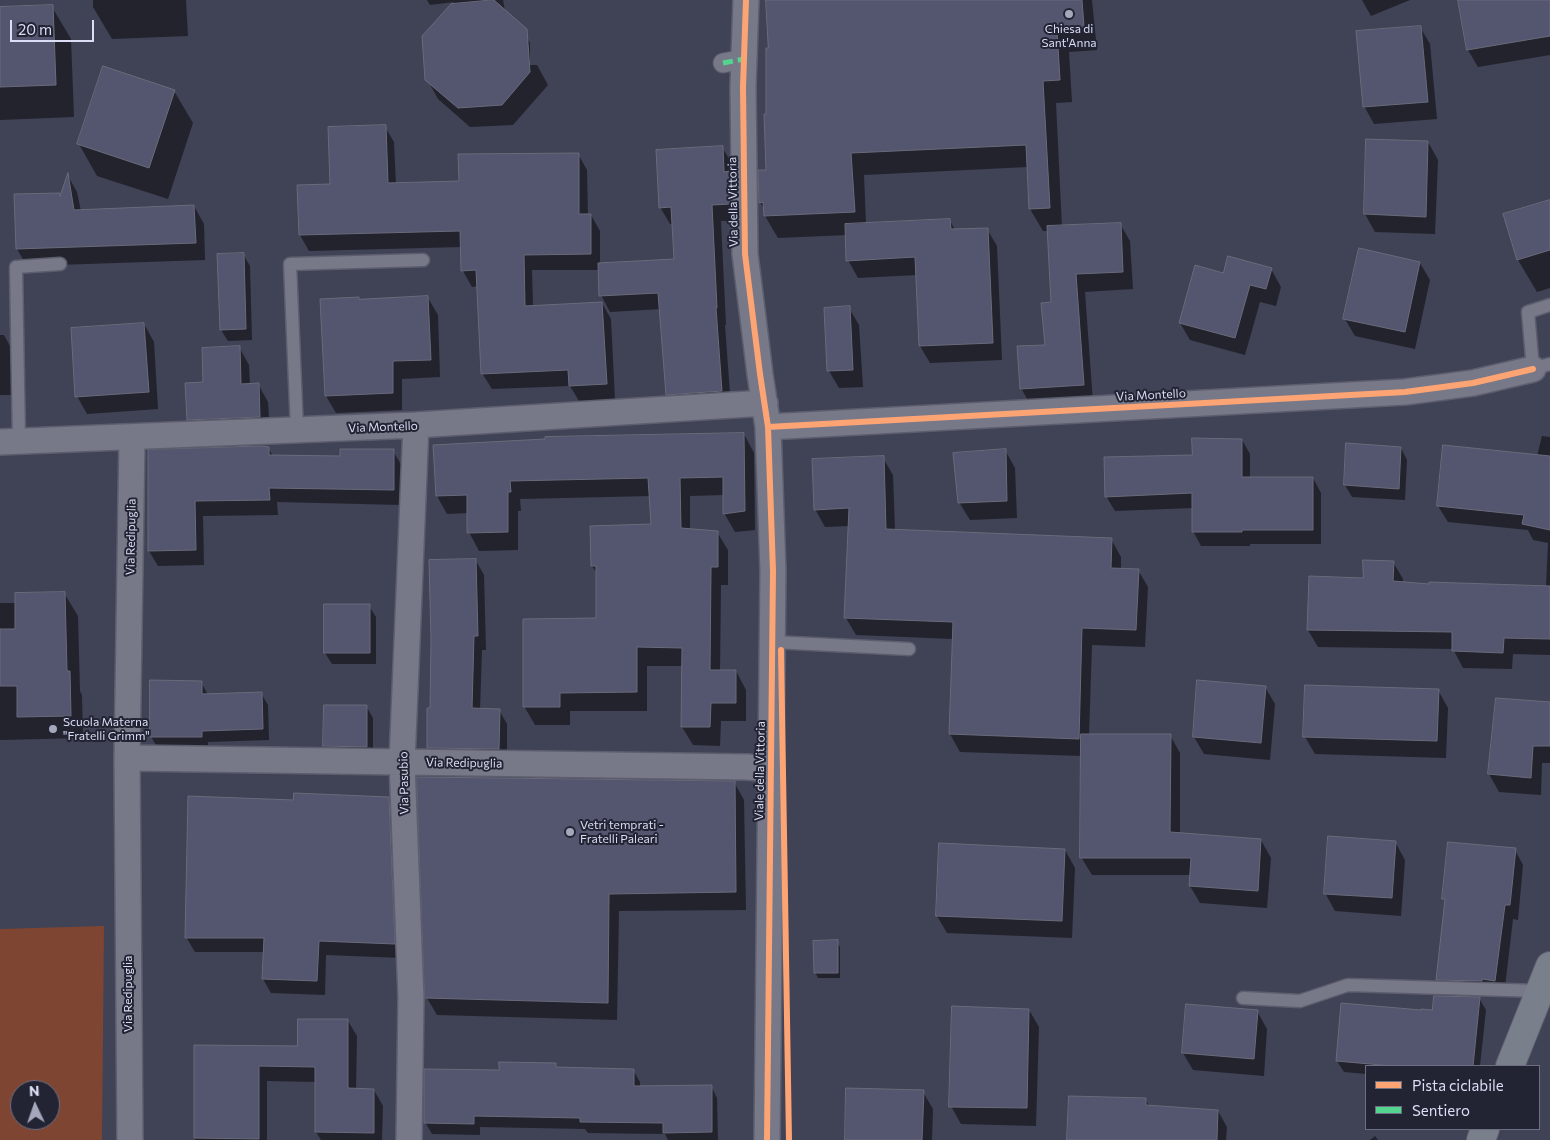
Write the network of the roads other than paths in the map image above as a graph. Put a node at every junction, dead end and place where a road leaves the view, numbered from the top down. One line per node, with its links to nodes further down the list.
1 (746, 0): 6 (street, Via della Vittoria)
2 (423, 260): 8 (lane)
3 (60, 264): 10 (lane)
4 (1550, 305): 5 (lane, Via Montello)
5 (1541, 366): 6 (street, Via Montello)
6 (767, 415): 7 (street, Via Montello); 11 (street, Viale della Vittoria)
7 (416, 425): 8 (street, Via Montello); 14 (street, Via Pasubio)
8 (297, 430): 9 (street, Via Montello)
9 (132, 436): 10 (street, Via Montello); 13 (street, Via Redipuglia)
10 (10, 441)
11 (773, 642): 12 (lane); 15 (street, Viale della Vittoria)
12 (909, 649)
13 (127, 758): 14 (street, Via Redipuglia); 20 (street, Via Redipuglia)
14 (402, 762): 15 (street, Via Redipuglia); 21 (street, Via Pasubio)
15 (771, 769): 22 (street, Viale della Vittoria)
16 (1550, 966): 17 (main road)
17 (1539, 991): 18 (lane); 19 (main road)
18 (1243, 998)
19 (1510, 1065)
20 (130, 1140)
21 (409, 1140)
22 (767, 1140)

